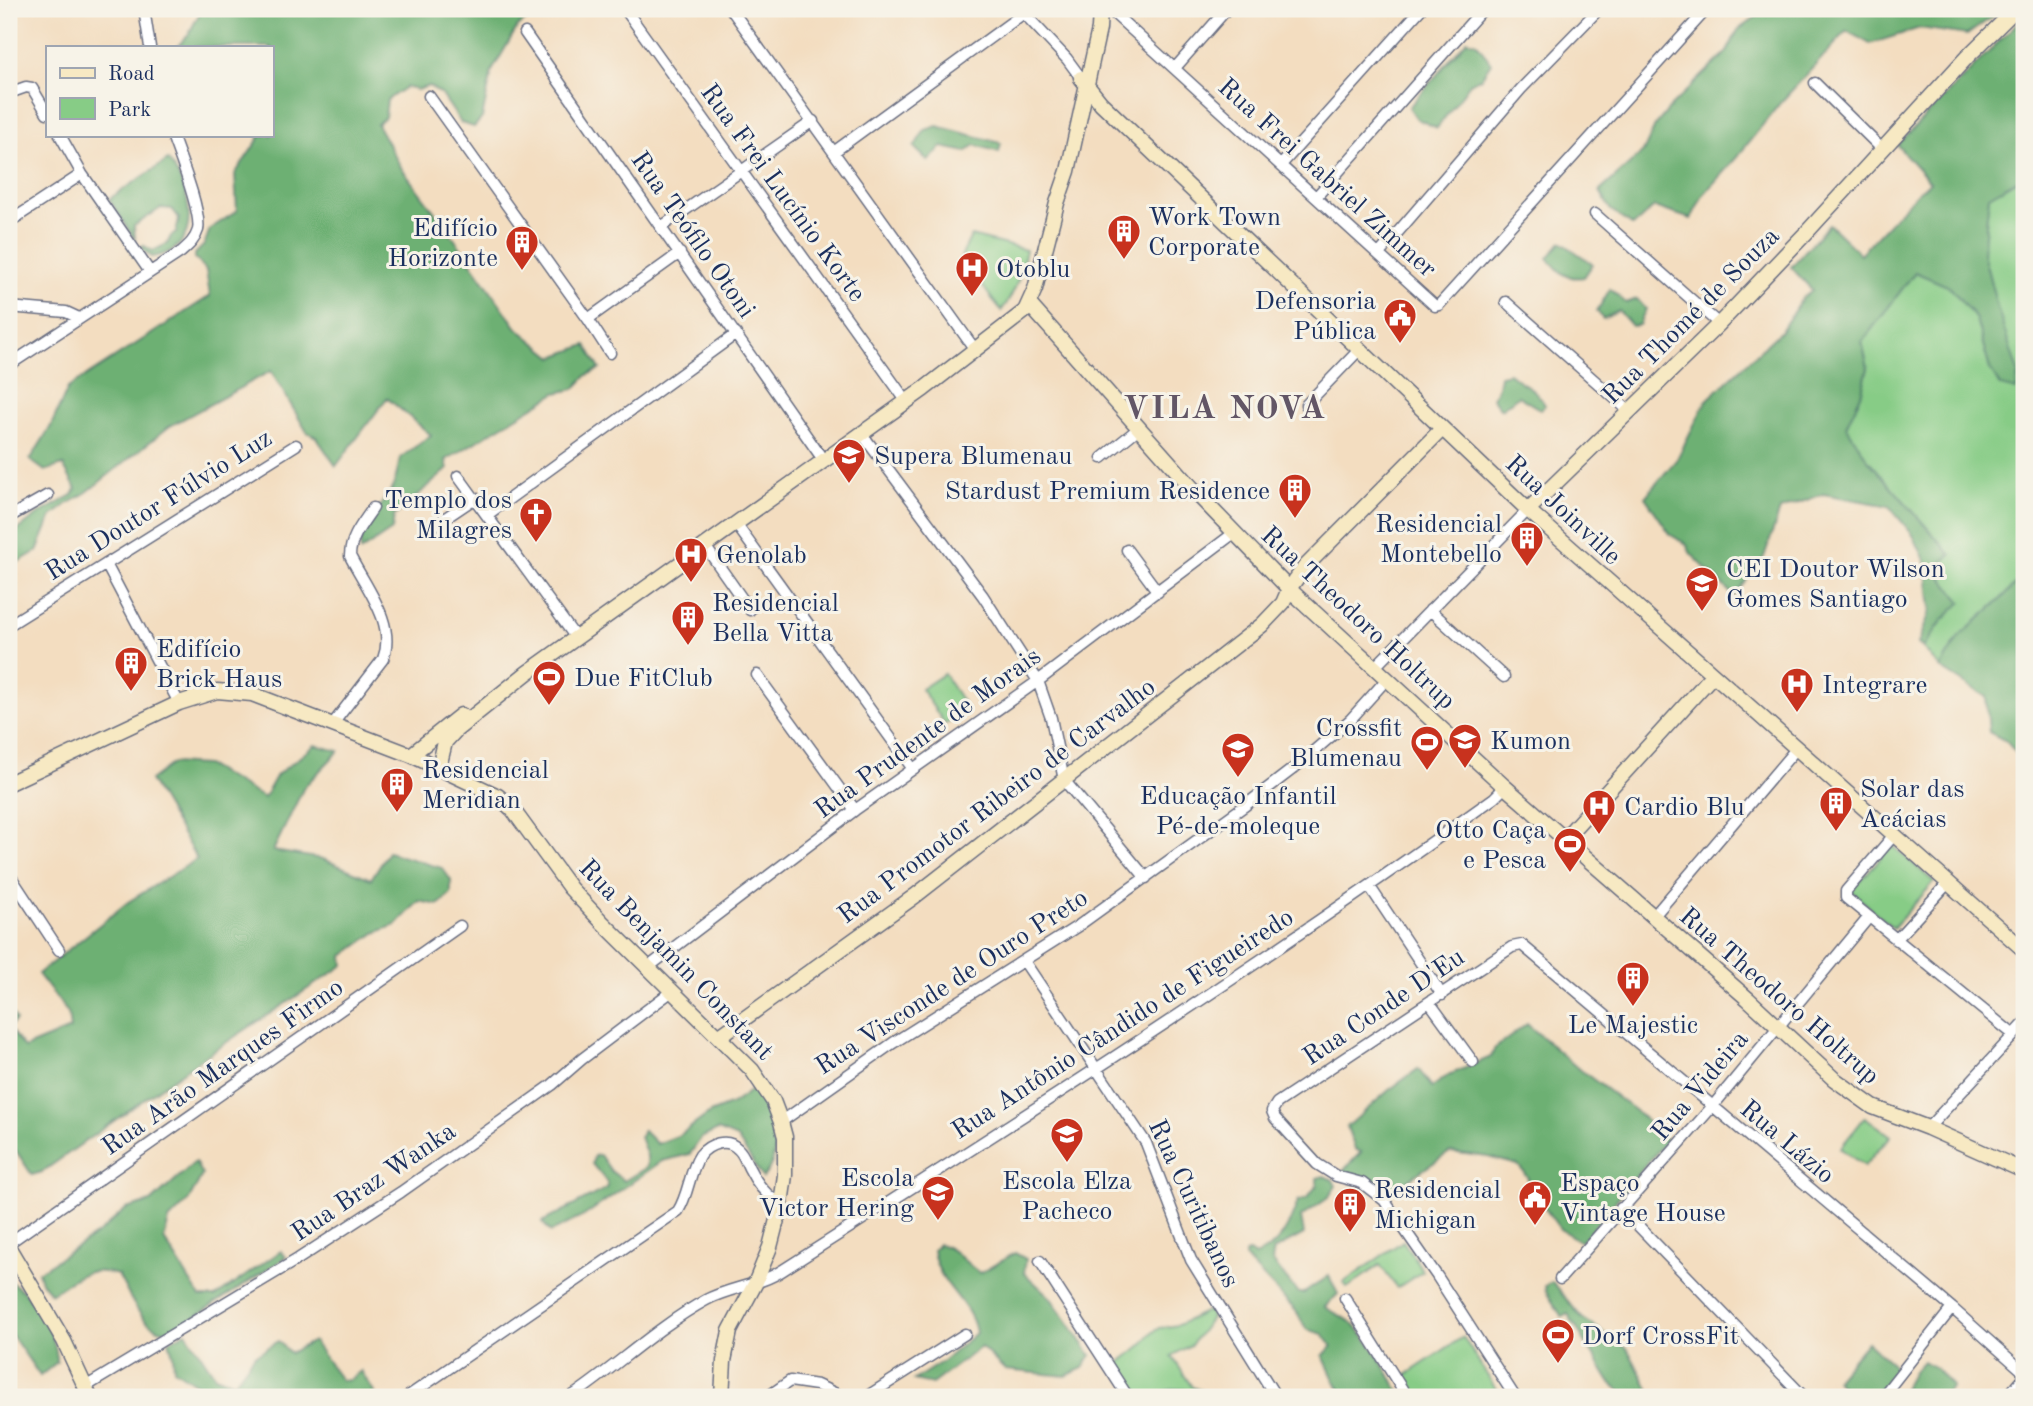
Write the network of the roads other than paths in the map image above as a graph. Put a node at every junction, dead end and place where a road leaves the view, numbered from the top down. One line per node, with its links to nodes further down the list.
1 (144, 9): 14 (street)
2 (625, 9): 27 (street, Rua Frei Lucínio Korte)
3 (732, 9): 21 (street)
4 (1099, 9): 16 (main road)
5 (1109, 9): 15 (street, Rua Frei Gabriel Zimmer)
6 (1227, 9): 15 (street)
7 (1421, 9): 26 (street)
8 (1483, 9): 29 (street)
9 (1599, 9): 34 (street)
10 (1707, 9): 34 (street, Rua Frei Gabriel Zimmer)
11 (2015, 9): 24 (main road, Rua Thomé de Souza)
12 (1021, 11): 16 (street); 25 (street)
13 (525, 33): 32 (street, Rua Teófilo Otoni)
14 (150, 46)
15 (1175, 68): 26 (street, Rua Frei Gabriel Zimmer)
16 (1084, 82): 37 (main road); 43 (main road, Rua Joinville)
17 (1815, 83): 24 (street)
18 (9, 93): 20 (street)
19 (429, 96): 40 (street)
20 (46, 111)
21 (813, 121): 25 (street); 27 (street)
22 (61, 136): 28 (street)
23 (172, 136): 35 (street)
24 (1882, 149): 41 (main road, Rua Thomé de Souza)
25 (835, 152): 44 (street)
26 (1281, 165): 29 (street, Rua Frei Gabriel Zimmer)
27 (742, 171): 32 (street); 47 (street, Rua Frei Lucínio Korte)
28 (82, 174): 31 (street); 35 (street)
29 (1316, 197): 34 (street, Rua Frei Gabriel Zimmer)
30 (1595, 214): 41 (street)
31 (9, 222)
32 (661, 228): 33 (street, Rua Teófilo Otoni)
33 (680, 253): 40 (street); 42 (street, Rua Teófilo Otoni)
34 (1379, 254)
35 (150, 272): 39 (street)
36 (1506, 302): 49 (street)
37 (1030, 304): 44 (main road); 50 (main road, Rua Theodoro Holtrup)
38 (9, 307): 39 (street)
39 (79, 318): 46 (street)
40 (588, 319): 45 (street)
41 (1719, 324): 49 (main road, Rua Thomé de Souza)
42 (736, 334): 55 (street, Rua Teófilo Otoni); 61 (street)
43 (1359, 350): 48 (street); 51 (main road, Rua Joinville)
44 (976, 351): 47 (main road)
45 (610, 353)
46 (9, 365)
47 (906, 402): 52 (main road)
48 (1306, 405)
49 (1629, 411): 60 (main road, Rua Thomé de Souza)
50 (1139, 428): 54 (street); 65 (main road, Rua Theodoro Holtrup)
51 (1442, 429): 60 (main road, Rua Joinville); 69 (main road, Rua Promotor Ribeiro de Carvalho)
52 (862, 434): 55 (main road); 81 (street)
53 (296, 445): 68 (street, Rua Doutor Fúlvio Luz)
54 (1102, 458)
55 (824, 461): 63 (main road)
56 (458, 476): 58 (street)
57 (48, 495): 62 (street)
58 (475, 498): 61 (street); 64 (street)
59 (373, 508): 83 (street)
60 (1528, 510): 72 (street); 78 (main road, Rua Joinville)
61 (487, 515): 74 (street)
62 (9, 517)
63 (736, 524): 66 (main road); 87 (street)
64 (429, 529)
65 (1234, 533): 69 (main road, Rua Theodoro Holtrup); 70 (street, Rua Prudente de Morais)
66 (705, 546): 71 (street); 74 (main road)
67 (1128, 550): 70 (street)
68 (106, 564): 73 (street, Rua Doutor Fúlvio Luz); 82 (street)
69 (1289, 589): 75 (main road, Rua Theodoro Holtrup); 88 (main road, Rua Promotor Ribeiro de Carvalho)
70 (1158, 592): 81 (street, Rua Prudente de Morais)
71 (750, 610)
72 (1430, 610): 75 (street); 79 (street)
73 (9, 625)
74 (576, 638): 76 (main road)
75 (1375, 667): 80 (main road, Rua Theodoro Holtrup)
76 (527, 673): 85 (main road); 86 (main road)
77 (757, 675): 91 (street)
78 (1713, 675): 84 (main road, Rua Joinville); 93 (main road)
79 (1504, 677)
80 (1387, 679): 90 (main road, Rua Theodoro Holtrup); 95 (street, Rua Visconde de Ouro Preto)
81 (1038, 681): 87 (street, Rua Prudente de Morais); 88 (street)
82 (179, 703): 83 (main road, Rua Benjamin Constant); 89 (main road, Rua Benjamin Constant)
83 (332, 725): 85 (main road, Rua Benjamin Constant)
84 (1796, 749): 92 (main road, Rua Joinville); 98 (street)
85 (411, 755): 86 (main road, Rua Benjamin Constant)
86 (439, 767): 106 (main road, Rua Benjamin Constant)
87 (912, 769): 91 (street, Rua Prudente de Morais)
88 (1064, 780): 95 (street); 113 (main road, Rua Promotor Ribeiro de Carvalho)
89 (9, 783)
90 (1505, 787): 93 (main road, Rua Theodoro Holtrup); 97 (street, Rua Antônio Cândido de Figueiredo)
91 (855, 810): 106 (street, Rua Prudente de Morais)
92 (1894, 835): 96 (main road, Rua Joinville); 99 (street)
93 (1564, 839): 98 (main road, Rua Theodoro Holtrup)
94 (9, 874): 103 (street)
95 (1146, 878): 105 (street, Rua Visconde de Ouro Preto)
96 (1948, 883): 101 (street); 104 (main road, Rua Joinville)
97 (1370, 887): 108 (street); 115 (street, Rua Antônio Cândido de Figueiredo)
98 (1653, 917): 111 (main road, Rua Theodoro Holtrup)
99 (1869, 917): 101 (street); 111 (street, Rua Videira)
100 (460, 926): 122 (street, Rua Arão Marques Firmo)
101 (1896, 940): 112 (street)
102 (1522, 944): 108 (street, Rua Conde D'Eu); 116 (street, Rua Lázio)
103 (59, 950)
104 (2024, 950)
105 (1024, 961): 115 (street, Rua Curitibanos); 117 (street, Rua Visconde de Ouro Preto)
106 (647, 968): 107 (main road, Rua Benjamin Constant)
107 (672, 991): 113 (main road, Rua Benjamin Constant); 130 (street, Rua Braz Wanka)
108 (1441, 995): 109 (street, Rua Conde D'Eu)
109 (1430, 1003): 114 (street); 140 (street, Rua Conde D'Eu)
110 (2024, 1024): 112 (street)
111 (1777, 1026): 116 (street, Rua Videira); 118 (main road, Rua Theodoro Holtrup)
112 (2014, 1035): 118 (street)
113 (720, 1036): 117 (main road, Rua Benjamin Constant)
114 (1474, 1062)
115 (1095, 1068): 125 (street, Rua Antônio Cândido de Figueiredo); 138 (street, Rua Curitibanos)
116 (1712, 1107): 121 (street, Rua Videira); 127 (street, Rua Lázio)
117 (781, 1122): 120 (main road, Rua Benjamin Constant)
118 (1928, 1128): 119 (main road, Rua Theodoro Holtrup)
119 (2024, 1171)
120 (781, 1204): 125 (main road, Rua Benjamin Constant); 131 (street)
121 (1621, 1208): 124 (street, Rua Videira); 141 (street)
122 (9, 1246): 130 (main road)
123 (1040, 1261): 137 (street)
124 (1560, 1279)
125 (755, 1284): 132 (street, Rua Antônio Cândido de Figueiredo); 133 (main road, Rua Benjamin Constant)
126 (1345, 1298): 139 (street)
127 (1952, 1308): 129 (street, Rua Lázio); 142 (street)
128 (965, 1334): 136 (street)
129 (2024, 1375): 143 (street)
130 (87, 1392)
131 (407, 1397)
132 (571, 1397)
133 (722, 1397)
134 (767, 1397): 135 (street)
135 (843, 1397)
136 (866, 1397)
137 (1128, 1397)
138 (1276, 1397)
139 (1407, 1397)
140 (1515, 1397)
141 (1804, 1397)
142 (1882, 1397)
143 (2007, 1397)

